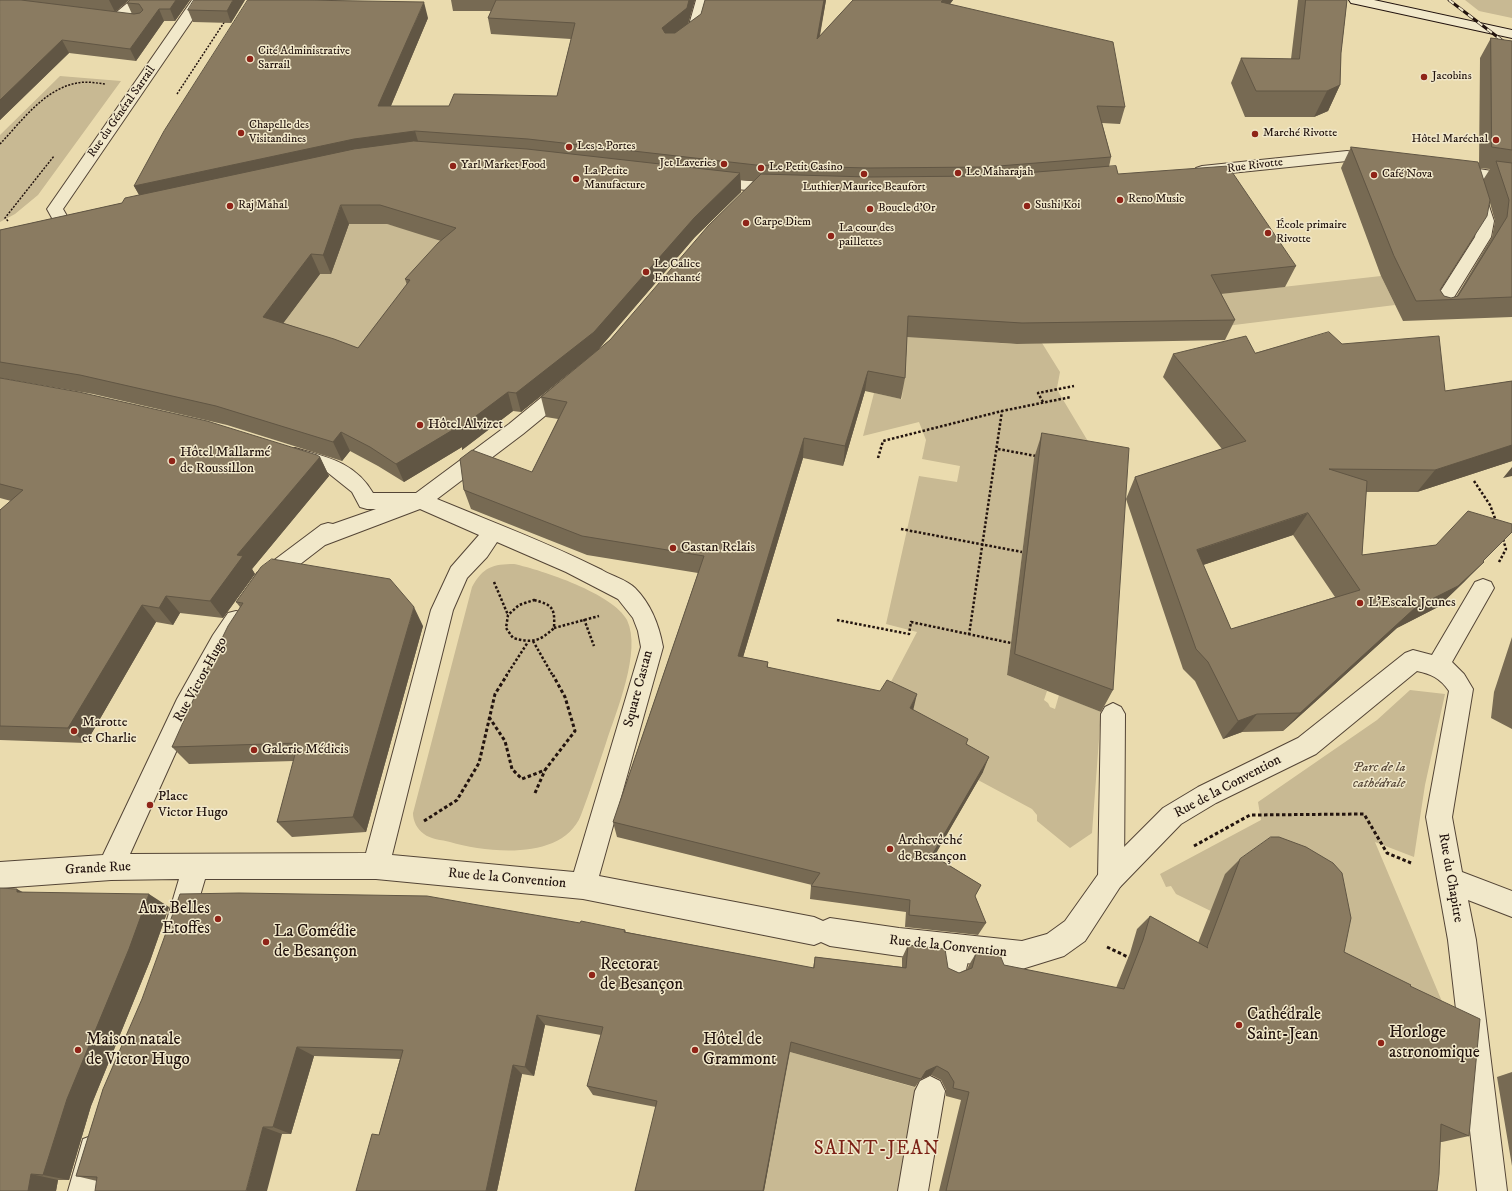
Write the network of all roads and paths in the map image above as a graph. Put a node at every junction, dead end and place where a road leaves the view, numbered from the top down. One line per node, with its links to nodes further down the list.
1 (140, 0): 7 (street)
2 (199, 0): 27 (street, Rue du Général Sarrail)
3 (704, 0): 12 (street)
4 (1356, 0): 11 (street)
5 (1398, 0): 10 (street)
6 (102, 16): 7 (street)
7 (118, 18): 9 (street)
8 (226, 19): 14 (path)
9 (133, 20)
10 (1512, 25)
11 (1512, 34)
12 (671, 46)
13 (110, 84): 15 (path)
14 (177, 94)
15 (0, 144)
16 (1388, 161): 18 (street, Rue Rivotte)
17 (1438, 168): 19 (street)
18 (1184, 173)
19 (1512, 179)
20 (693, 181): 22 (street)
21 (1474, 183): 28 (street)
22 (756, 188): 23 (street); 24 (street)
23 (796, 189)
24 (741, 202)
25 (0, 217): 26 (path)
26 (5, 218)
27 (45, 227)
28 (1437, 311)
29 (581, 376): 40 (street)
30 (1074, 386): 32 (path)
31 (1070, 397): 32 (path)
32 (1043, 402): 33 (path)
33 (1002, 411): 35 (path); 37 (path)
34 (281, 450): 39 (street)
35 (998, 450): 36 (path); 46 (path)
36 (1037, 456)
37 (878, 458)
38 (1474, 481): 41 (path)
39 (367, 501): 40 (street); 45 (street, Rue Victor Hugo)
40 (420, 501): 43 (street, Square Castan); 45 (street)
41 (1498, 527)
42 (901, 528): 46 (path)
43 (492, 533): 66 (street); 72 (street, Square Castan)
44 (1501, 535): 48 (path)
45 (318, 539): 67 (street, Rue Victor Hugo)
46 (982, 544): 47 (path); 53 (path)
47 (1022, 552)
48 (1483, 588): 58 (street)
49 (605, 614): 50 (path)
50 (584, 619): 52 (path); 57 (path)
51 (837, 620): 53 (path)
52 (554, 628): 54 (path); 55 (path)
53 (969, 635): 56 (path)
54 (533, 641): 55 (path); 61 (path)
55 (528, 642): 60 (path)
56 (1011, 643)
57 (594, 646)
58 (1438, 665): 70 (street, Rue de la Convention); 71 (street, Rue du Chapitre)
59 (1113, 714): 70 (street)
60 (489, 717): 61 (path); 64 (path)
61 (545, 770): 62 (path)
62 (535, 793)
63 (1250, 815): 65 (path)
64 (422, 823)
65 (1387, 853)
66 (376, 866): 68 (street, Rue de la Convention); 72 (street, Rue de la Convention)
67 (111, 867): 68 (street, Grande Rue); 69 (street, Grande Rue)
68 (196, 867): 74 (street)
69 (0, 875)
70 (1111, 878): 72 (street, Rue de la Convention)
71 (1451, 880): 73 (street); 81 (street, Rue du Chapitre)
72 (584, 886)
73 (1512, 904)
74 (172, 943)
75 (1110, 948): 76 (path)
76 (1137, 962)
77 (930, 1092): 80 (street)
78 (102, 1126): 79 (street)
79 (83, 1191)
80 (912, 1191)
81 (1492, 1191)

